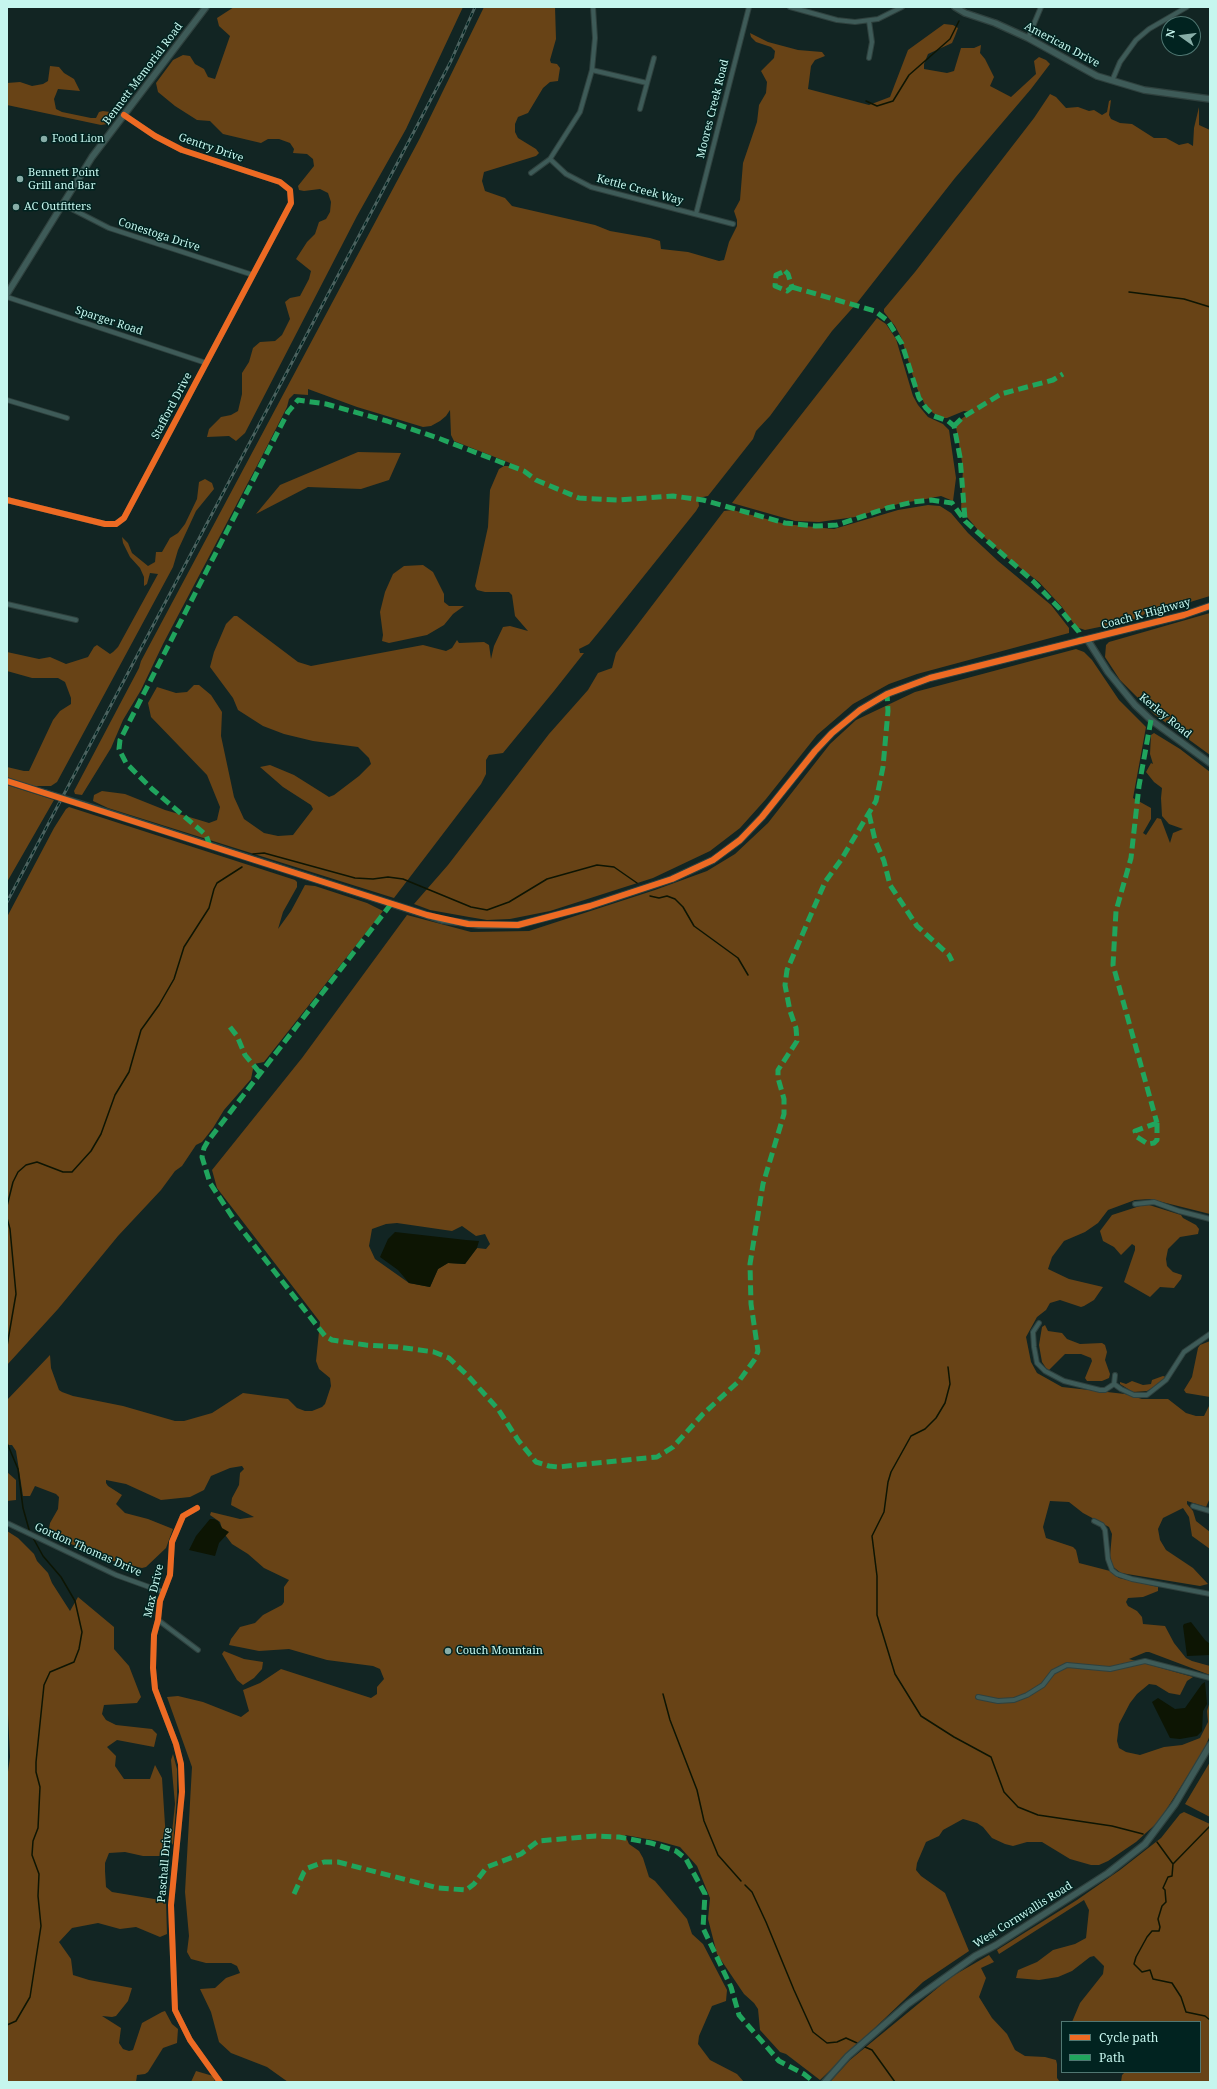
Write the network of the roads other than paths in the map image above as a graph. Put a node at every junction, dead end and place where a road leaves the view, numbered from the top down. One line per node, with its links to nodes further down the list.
1 (206, 7): 18 (street, Bennett Memorial Road)
2 (593, 7): 13 (street)
3 (749, 7): 23 (street, Moores Creek Road)
4 (790, 7): 9 (street)
5 (902, 7): 9 (street)
6 (955, 7): 10 (street, American Drive)
7 (1042, 7): 10 (street)
8 (1187, 7): 14 (street)
9 (869, 21): 12 (street)
10 (1028, 38): 14 (street, American Drive)
11 (654, 58): 15 (street)
12 (869, 58)
13 (592, 70): 15 (street); 19 (street)
14 (1112, 81): 16 (street, American Drive)
15 (647, 83): 17 (street)
16 (1210, 99)
17 (640, 109)
18 (124, 115): 21 (street, Gentry Drive); 22 (street, Bennett Memorial Road)
19 (550, 159): 20 (street); 23 (street, Kettle Creek Way)
20 (531, 173)
21 (291, 194): 25 (street, Stafford Drive)
22 (62, 204): 25 (street, Conestoga Drive); 26 (street, Bennett Memorial Road)
23 (696, 214): 24 (street, Kettle Creek Way)
24 (733, 224)
25 (253, 275): 27 (street, Stafford Drive)
26 (7, 296): 27 (street, Sparger Road)
27 (206, 363): 30 (street, Stafford Drive)
28 (7, 400): 29 (street)
29 (67, 418)
30 (7, 500)
31 (7, 604): 33 (street)
32 (1210, 606): 34 (street, Coach K Highway)
33 (76, 620)
34 (1087, 639): 35 (street, Kerley Road); 36 (street, Coach K Highway, bridge)
35 (1210, 763)
36 (7, 781)
37 (1135, 1204): 38 (street)
38 (1210, 1219)
39 (1039, 1323): 42 (street)
40 (1210, 1334): 42 (street)
41 (1115, 1375): 42 (street)
42 (1114, 1384)
43 (1193, 1506): 45 (street)
44 (196, 1508): 48 (street, Max Drive)
45 (1210, 1511)
46 (1094, 1521): 49 (street)
47 (7, 1523): 48 (street, Gordon Thomas Drive)
48 (163, 1592): 50 (street, Max Drive)
49 (1210, 1594)
50 (158, 1620): 51 (street, Max Drive); 52 (street, Max Drive)
51 (154, 1641): 56 (street, Paschall Drive)
52 (198, 1650)
53 (1210, 1678): 54 (street)
54 (978, 1697)
55 (1210, 1745): 57 (street, West Cornwallis Road)
56 (220, 2082)
57 (825, 2082)

